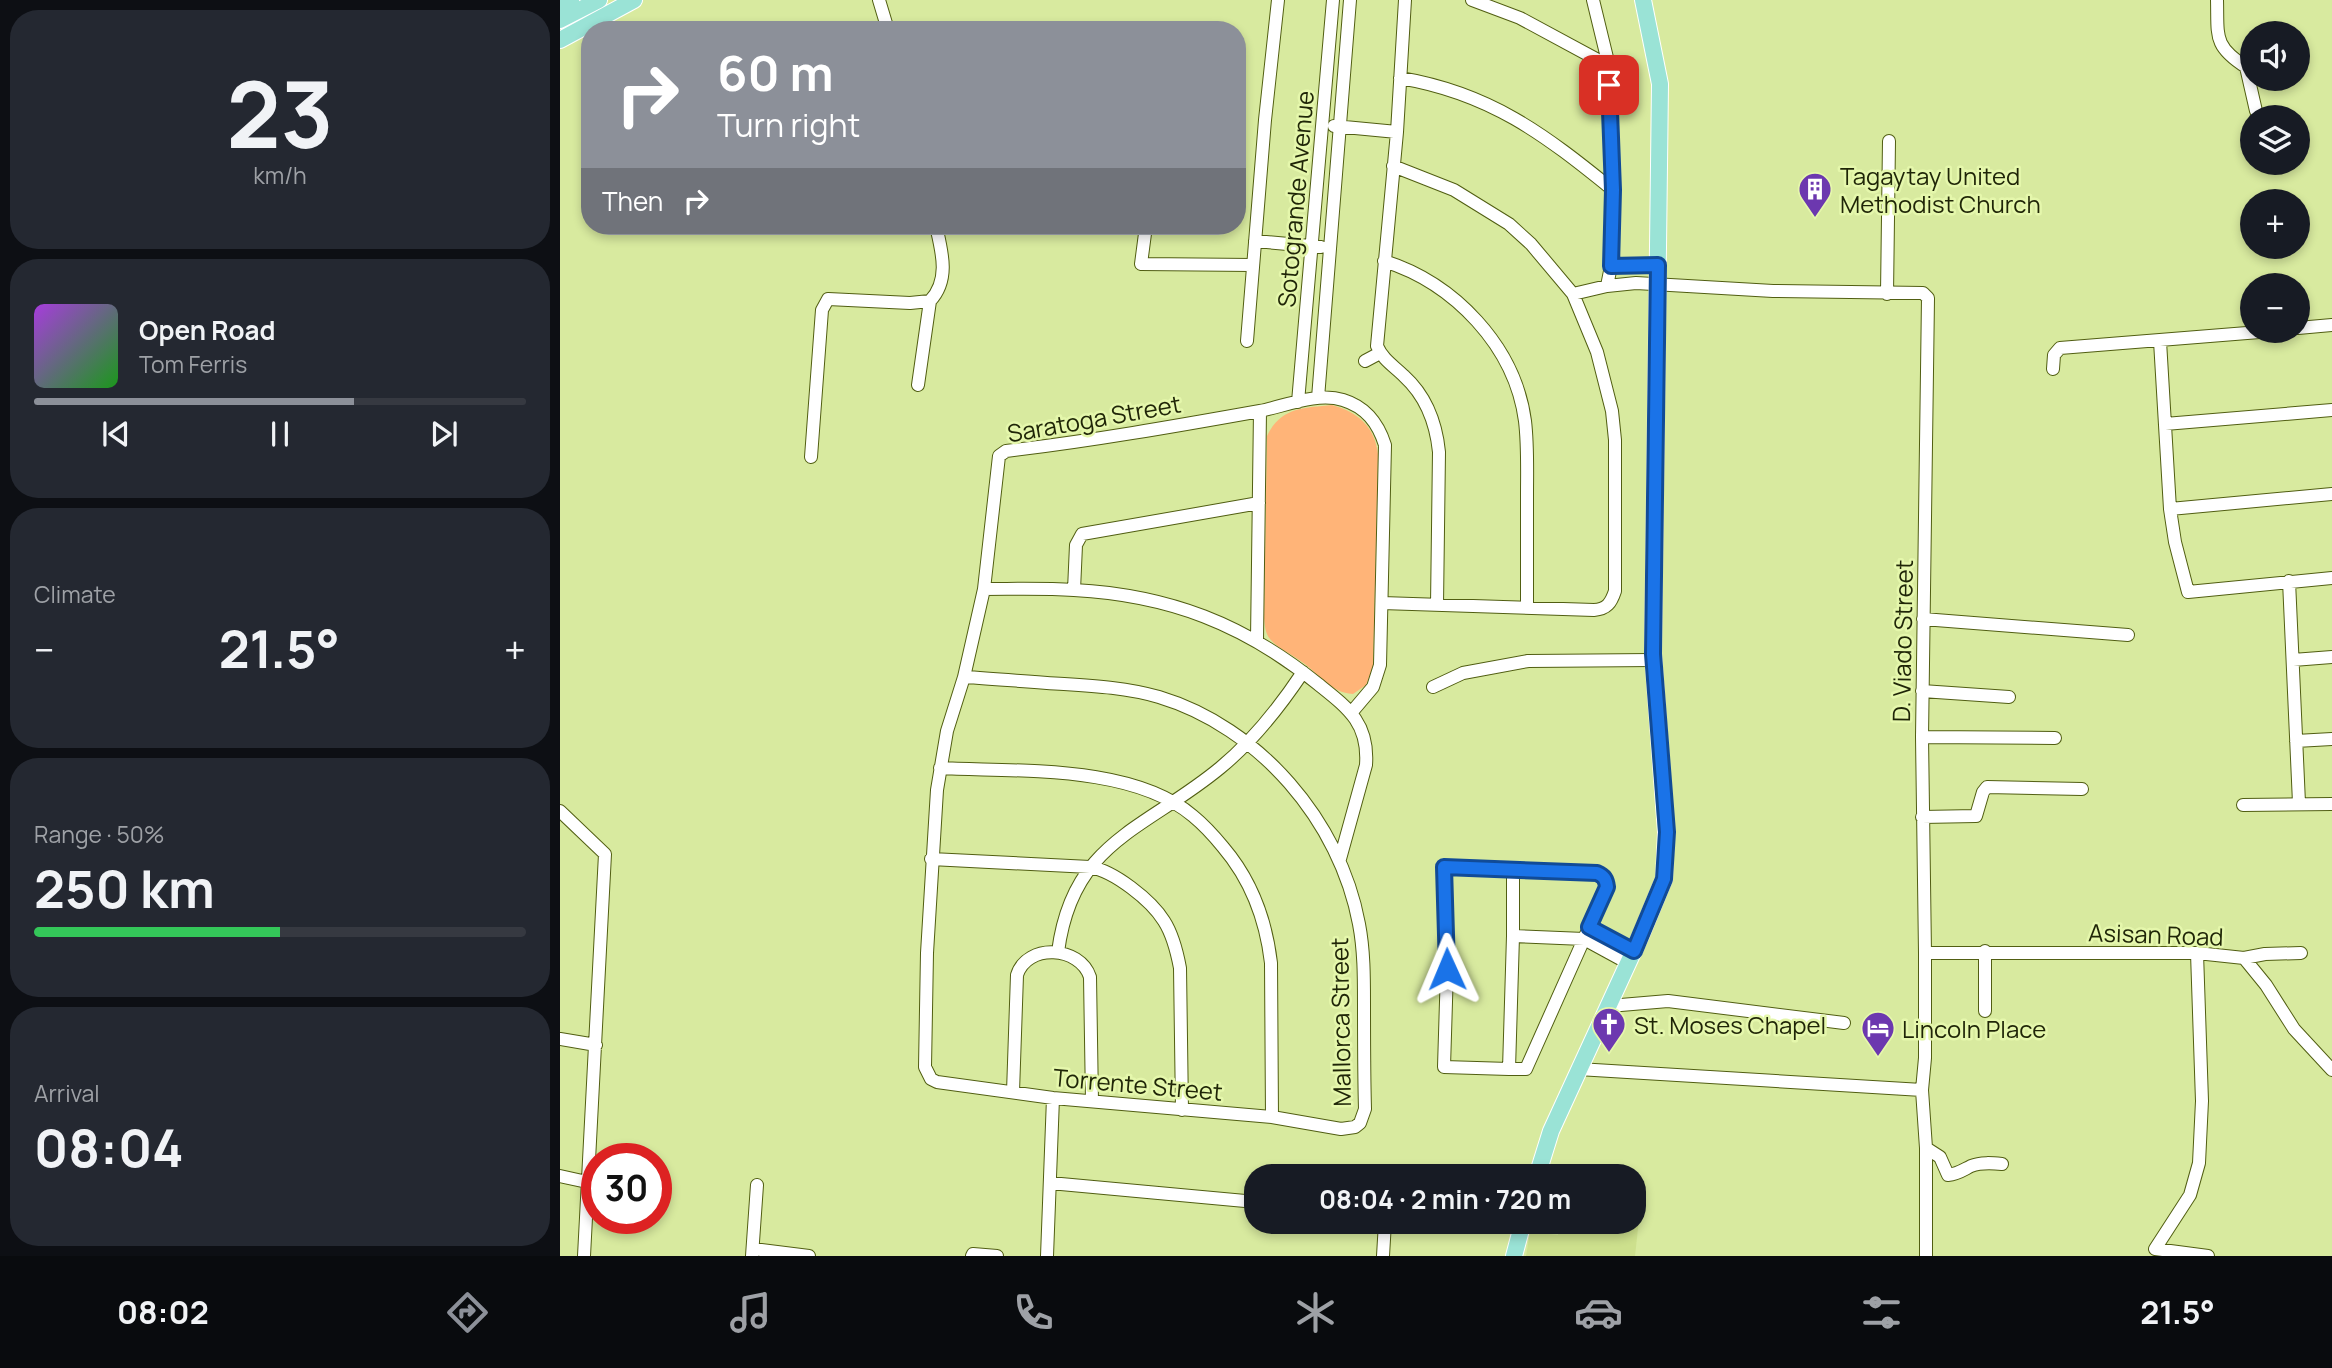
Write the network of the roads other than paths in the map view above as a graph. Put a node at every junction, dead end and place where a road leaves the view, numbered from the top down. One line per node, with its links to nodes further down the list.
1 (571, 0): 13 (main road)
2 (634, 0): 15 (main road)
3 (879, 0): 16 (street)
4 (1278, 0): 30 (street)
5 (1333, 0): 22 (street, Sotogrande Avenue)
6 (1350, 0): 23 (street, Sotogrande Avenue)
7 (1405, 0): 20 (street)
8 (1472, 0): 19 (street)
9 (1593, 0): 19 (street)
10 (1643, 0): 35 (main road)
11 (2217, 0): 21 (street)
12 (598, 1): 14 (main road)
13 (560, 6)
14 (560, 20)
15 (595, 21)
16 (885, 21)
17 (581, 29): 18 (main road)
18 (560, 40)
19 (1609, 66): 27 (street)
20 (1400, 78): 24 (street); 27 (street)
21 (2255, 105)
22 (1323, 125): 23 (street); 31 (street, Sotogrande Avenue)
23 (1340, 127): 24 (street); 32 (street, Sotogrande Avenue)
24 (1397, 132): 26 (street)
25 (1889, 141): 40 (street)
26 (1393, 166): 33 (street); 39 (street)
27 (1613, 190): 36 (street)
28 (938, 235): 41 (street)
29 (1145, 235): 34 (street)
30 (1255, 241): 31 (street); 34 (street)
31 (1313, 246): 32 (street); 52 (street, Sotogrande Avenue)
32 (1330, 248): 51 (street, Sotogrande Avenue)
33 (1384, 261): 47 (street); 66 (street)
34 (1253, 265): 45 (street)
35 (1658, 265): 36 (street); 37 (main road)
36 (1611, 266): 38 (street)
37 (1659, 285): 38 (street, D. Viado Street); 40 (street, D. Viado Street); 71 (main road)
38 (1606, 286): 39 (street, D. Viado Street)
39 (1573, 294): 66 (street)
40 (1887, 294): 67 (street, D. Viado Street)
41 (930, 301): 50 (street); 56 (street)
42 (2332, 326): 43 (street)
43 (2310, 327)
44 (2240, 334): 46 (street)
45 (1247, 341)
46 (2160, 341): 49 (street); 55 (street)
47 (1380, 353): 48 (street); 65 (street)
48 (1365, 361)
49 (2053, 369)
50 (918, 385)
51 (1318, 398): 52 (street, Saratoga Street); 64 (street, Saratoga Street)
52 (1298, 402): 54 (street, Saratoga Street)
53 (2332, 410): 55 (street)
54 (1260, 411): 58 (street); 62 (street, Saratoga Street)
55 (2165, 424): 59 (street)
56 (811, 457)
57 (2332, 494): 59 (street)
58 (1259, 503): 63 (street); 69 (street)
59 (2170, 509): 61 (street)
60 (2332, 578): 61 (street)
61 (2289, 581): 72 (street)
62 (984, 589): 63 (street); 74 (street, Saratoga Street)
63 (1074, 590): 69 (street)
64 (1382, 603): 65 (street); 78 (street, Saratoga Street)
65 (1437, 605): 66 (street)
66 (1527, 608)
67 (1923, 619): 68 (street); 76 (street, D. Viado Street)
68 (2128, 635)
69 (1257, 640): 73 (street)
70 (2332, 657): 72 (street)
71 (1653, 660): 75 (street); 103 (main road)
72 (2292, 660): 82 (street)
73 (1303, 672): 78 (street); 83 (street)
74 (964, 677): 83 (street, Mallorca Street); 84 (street, Saratoga Street)
75 (1433, 687)
76 (1922, 691): 77 (street); 79 (street, D. Viado Street)
77 (2009, 697)
78 (1351, 713): 93 (street)
79 (1922, 737): 80 (street); 91 (street, D. Viado Street)
80 (2055, 737)
81 (2332, 738): 82 (street)
82 (2296, 741): 87 (street)
83 (1249, 743): 86 (street); 93 (street, Mallorca Street)
84 (940, 768): 86 (street); 92 (street, Saratoga Street)
85 (2082, 789): 91 (street)
86 (1174, 802): 94 (street); 119 (street)
87 (2299, 803): 88 (street); 89 (street)
88 (2332, 804)
89 (2243, 805)
90 (560, 811): 109 (street)
91 (1922, 817): 100 (street, D. Viado Street)
92 (931, 859): 94 (street); 110 (street, Saratoga Street)
93 (1340, 859): 120 (street, Mallorca Street)
94 (1090, 867): 99 (street); 118 (street)
95 (1513, 868): 96 (street); 97 (street); 111 (street)
96 (1586, 933): 97 (street); 103 (street); 111 (street)
97 (1513, 936): 111 (street)
98 (1984, 951): 100 (street, Asisan Road); 101 (street, Asisan Road); 106 (street)
99 (1058, 952): 115 (street); 117 (street)
100 (1925, 953): 114 (street, D. Viado Street)
101 (2197, 953): 104 (street, Asisan Road); 142 (street)
102 (2301, 953): 104 (street)
103 (1631, 957): 105 (main road)
104 (2244, 958): 113 (street, Asisan Road)
105 (1609, 1006): 107 (street); 112 (main road)
106 (1985, 1011)
107 (1844, 1023)
108 (560, 1039): 109 (street)
109 (597, 1045): 121 (street)
110 (925, 1067): 115 (street, Torrente Street)
111 (1508, 1069)
112 (1578, 1069): 114 (street); 123 (main road)
113 (2332, 1070)
114 (1922, 1090): 122 (street, D. Viado Street)
115 (1013, 1093): 116 (street, Torrente Street)
116 (1053, 1098): 117 (street, Torrente Street); 127 (street)
117 (1092, 1101): 118 (street, Torrente Street)
118 (1182, 1110): 119 (street, Torrente Street)
119 (1272, 1117): 120 (street, Torrente Street)
120 (1355, 1127)
121 (590, 1143)
122 (1926, 1148): 124 (street); 141 (street, D. Viado Street)
123 (1541, 1164)
124 (2002, 1164)
125 (560, 1176): 126 (street)
126 (581, 1181)
127 (1050, 1183): 129 (street); 138 (street)
128 (757, 1185): 133 (street)
129 (1244, 1201)
130 (585, 1234): 134 (street)
131 (1384, 1234): 139 (street)
132 (1520, 1234): 140 (main road)
133 (753, 1253): 135 (street)
134 (584, 1256)
135 (809, 1256)
136 (972, 1256): 137 (street)
137 (997, 1256)
138 (1048, 1256)
139 (1383, 1256)
140 (1514, 1256)
141 (1926, 1256)
142 (2208, 1256)

